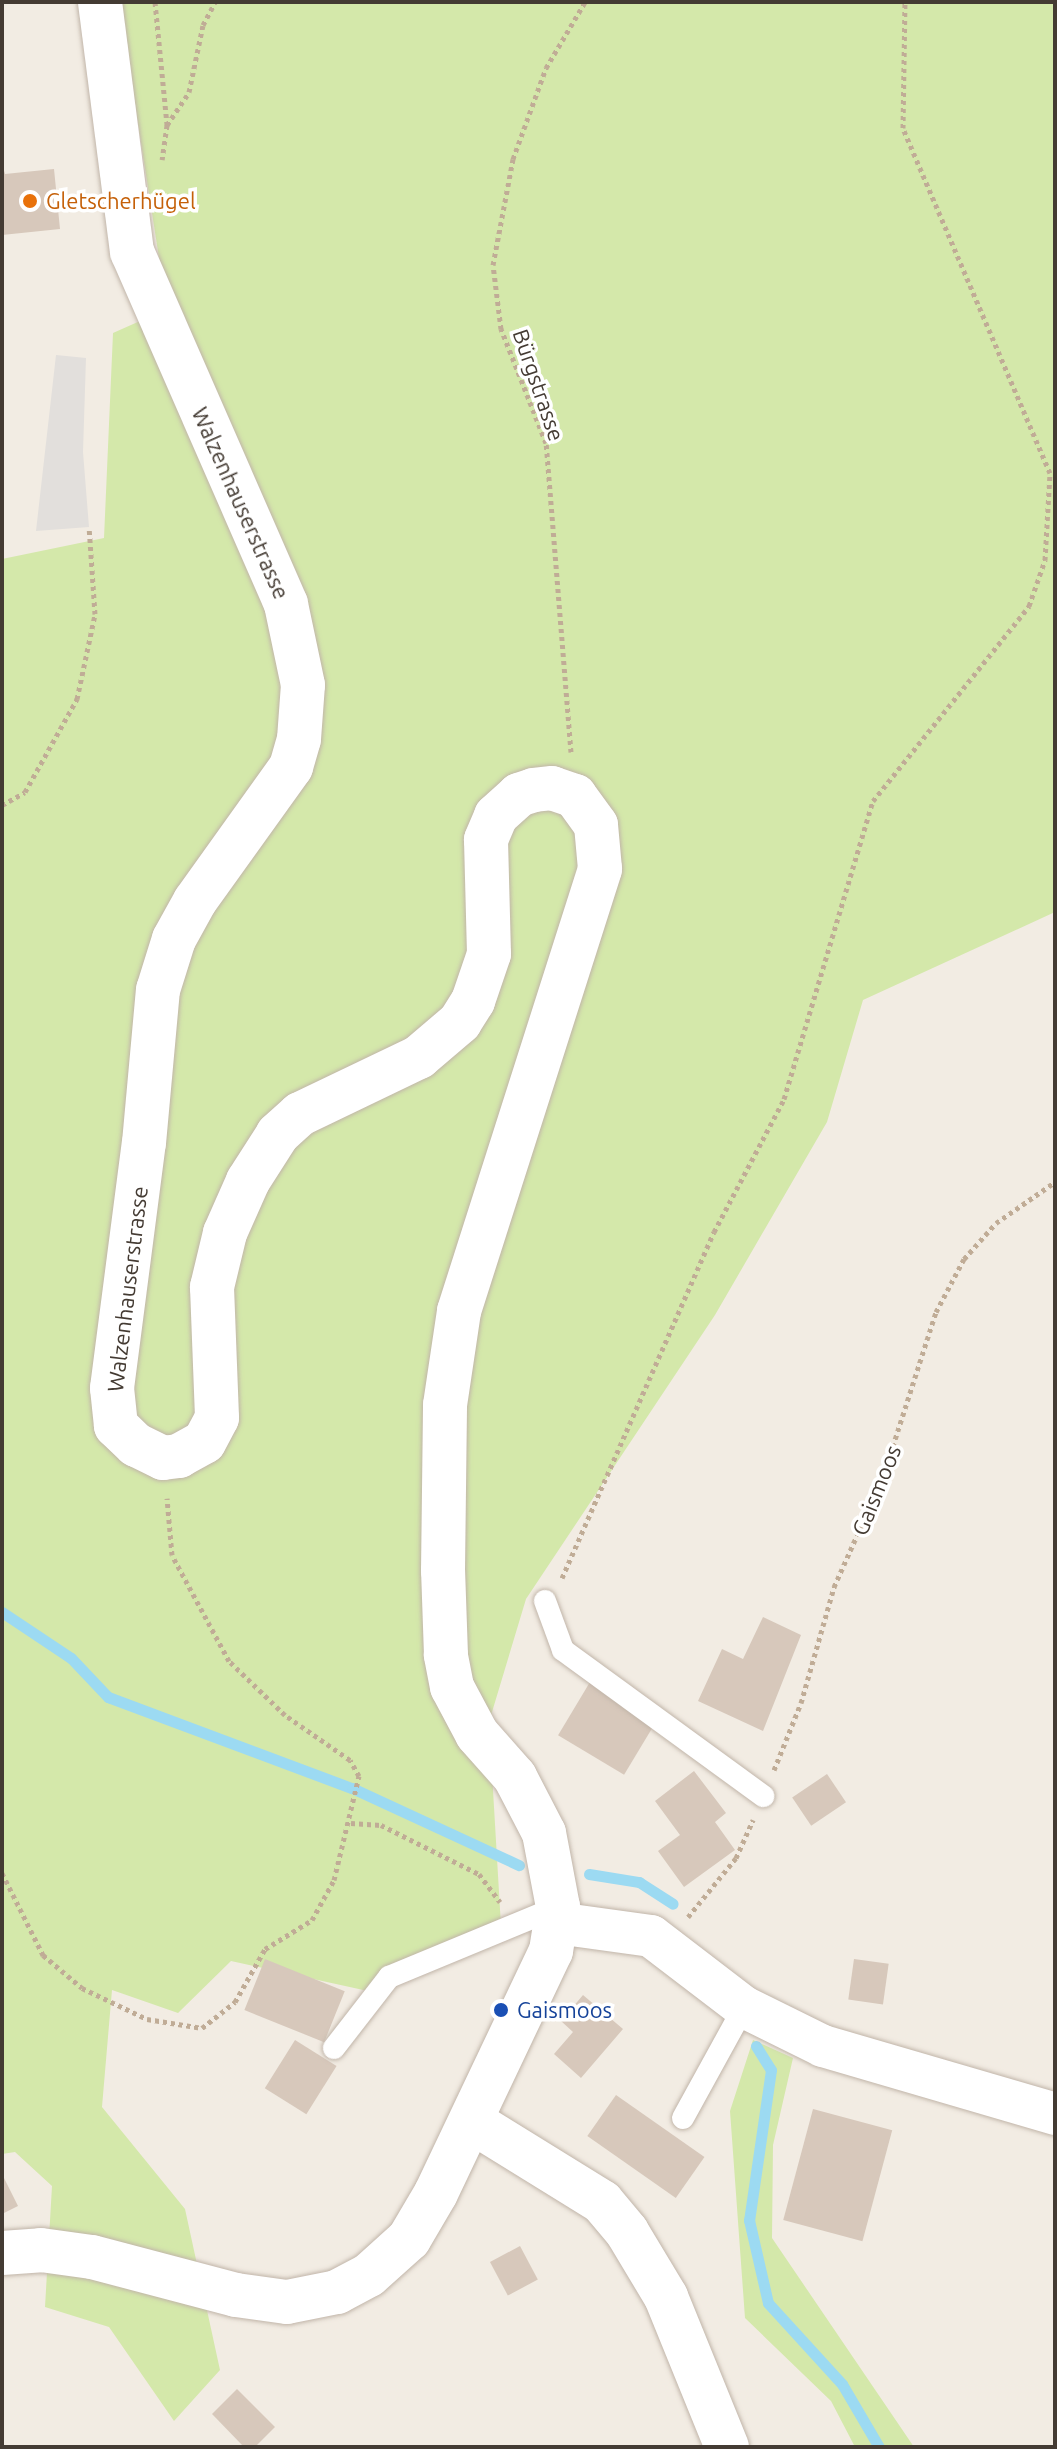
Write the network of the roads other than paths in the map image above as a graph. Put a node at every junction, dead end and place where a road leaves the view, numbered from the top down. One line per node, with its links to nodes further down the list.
1 (100, 2): 4 (street, Walzenhauserstrasse)
2 (545, 1601): 3 (lane)
3 (763, 1796)
4 (544, 1918): 5 (street); 6 (lane); 9 (street)
5 (744, 2007): 7 (street); 8 (lane)
6 (334, 2048)
7 (1055, 2114)
8 (683, 2118)
9 (471, 2121): 10 (street); 11 (street)
10 (2, 2253)
11 (727, 2447)

